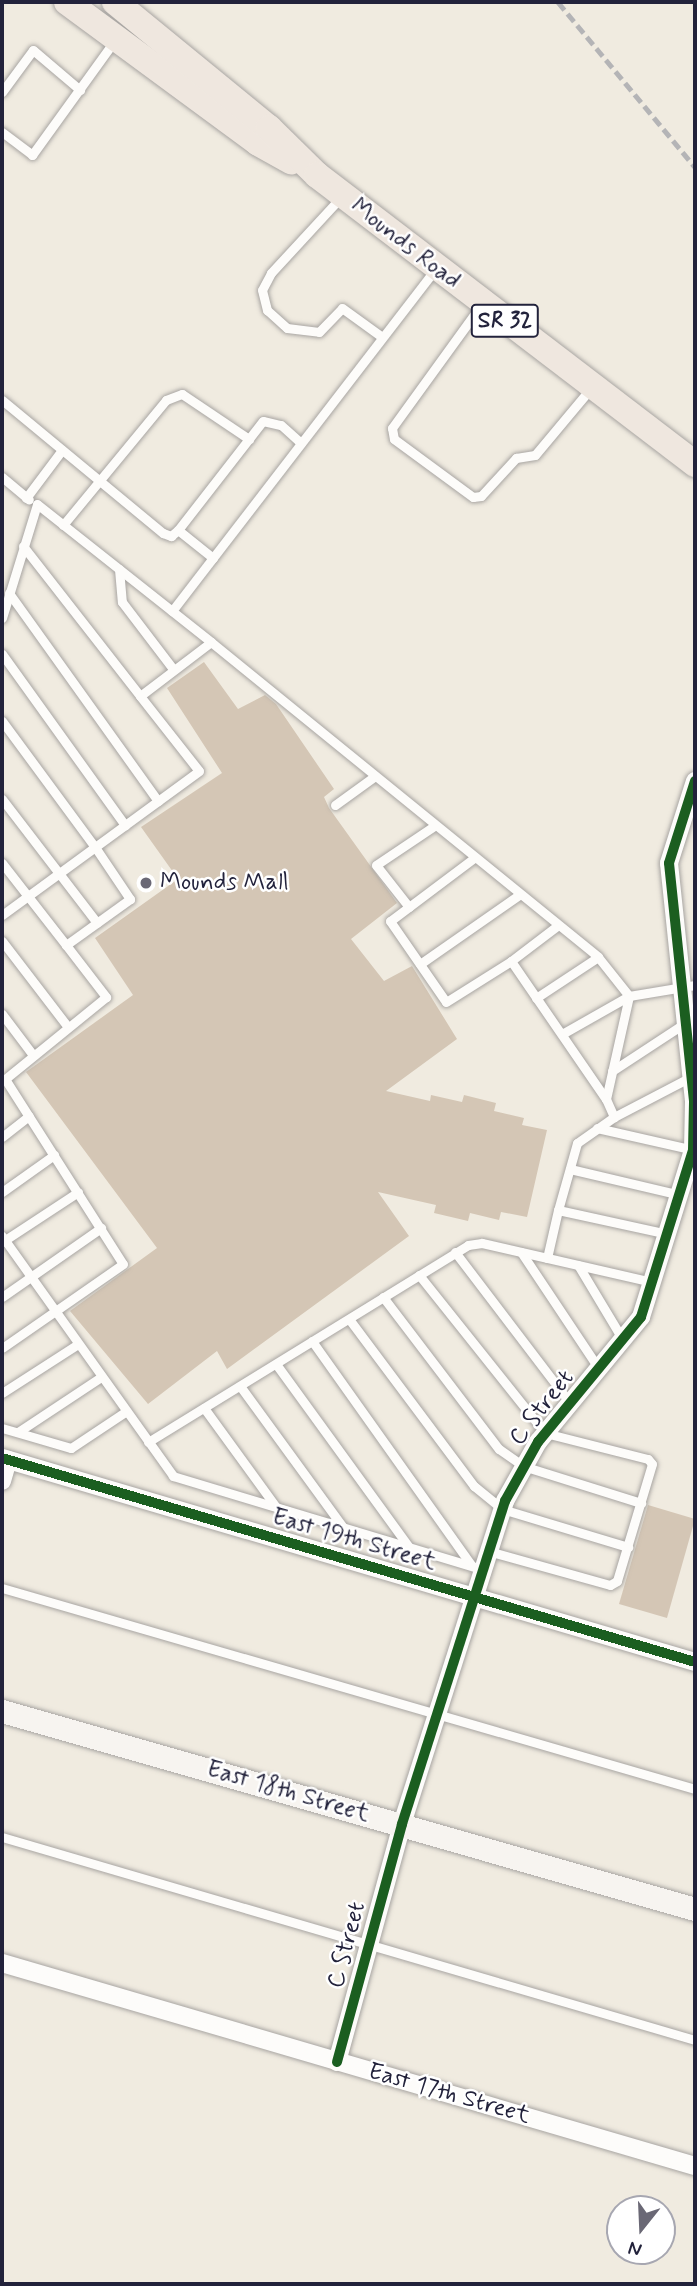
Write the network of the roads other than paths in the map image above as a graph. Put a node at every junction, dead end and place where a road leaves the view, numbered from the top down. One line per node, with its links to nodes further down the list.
1 (115, 2): 7 (main road, Mounds Road / SR 32)
2 (65, 3): 3 (main road, Mounds Road / SR 32)
3 (116, 39): 4 (lane); 7 (main road, Mounds Road / SR 32)
4 (80, 90): 5 (lane); 6 (lane)
5 (2, 92)
6 (2, 132)
7 (317, 175): 8 (main road, Mounds Road / SR 32)
8 (343, 195): 9 (main road, Mounds Road / SR 32); 11 (lane)
9 (436, 267): 10 (main road, Mounds Road / SR 32); 11 (lane)
10 (482, 303): 12 (main road, Mounds Road / SR 32); 12 (lane)
11 (382, 337): 15 (lane)
12 (592, 387): 17 (main road, Mounds Road / SR 32)
13 (2, 400): 16 (lane)
14 (248, 439): 15 (lane); 19 (lane); 23 (lane)
15 (301, 443): 25 (lane)
16 (62, 450): 19 (lane); 20 (lane)
17 (695, 464)
18 (2, 477): 20 (lane)
19 (100, 481): 22 (lane); 23 (lane)
20 (26, 498): 21 (lane)
21 (37, 504): 22 (lane); 24 (lane)
22 (63, 526): 26 (lane)
23 (178, 530): 25 (lane)
24 (23, 546): 27 (lane); 33 (lane)
25 (213, 558): 28 (lane)
26 (119, 569): 28 (lane); 32 (lane)
27 (9, 593): 29 (lane); 38 (lane)
28 (172, 611): 30 (lane)
29 (2, 618)
30 (211, 642): 32 (lane); 35 (lane)
31 (2, 654): 41 (lane)
32 (173, 669): 33 (lane)
33 (140, 696): 38 (lane)
34 (2, 721): 43 (lane)
35 (374, 776): 39 (lane); 42 (lane)
36 (695, 781): 40 (street, C Street)
37 (2, 799): 46 (lane)
38 (158, 800): 41 (lane)
39 (335, 805)
40 (690, 813): 58 (street, C Street)
41 (125, 825): 43 (lane)
42 (434, 826): 44 (lane); 49 (lane)
43 (95, 847): 46 (lane); 51 (lane)
44 (474, 858): 48 (lane); 49 (lane)
45 (2, 863): 47 (lane)
46 (60, 873): 47 (lane); 51 (lane)
47 (28, 895): 50 (lane); 54 (lane)
48 (519, 895): 52 (lane); 57 (lane)
49 (409, 907): 57 (lane)
50 (2, 915)
51 (97, 923): 54 (lane)
52 (557, 926): 55 (lane); 56 (lane)
53 (2, 941): 63 (lane)
54 (66, 945): 63 (lane)
55 (598, 957): 59 (lane); 60 (lane)
56 (511, 961): 57 (lane); 60 (lane)
57 (420, 964)
58 (688, 986): 59 (lane); 62 (street, C Street)
59 (629, 996): 64 (lane); 66 (lane)
60 (536, 998): 64 (lane)
61 (2, 1014): 65 (lane)
62 (685, 1023): 66 (lane); 67 (street, C Street)
63 (68, 1027): 65 (lane)
64 (562, 1034): 69 (lane)
65 (33, 1055): 68 (lane)
66 (612, 1071): 69 (lane)
67 (691, 1077): 71 (lane); 74 (street, C Street)
68 (3, 1078): 70 (lane)
69 (606, 1099): 71 (lane)
70 (29, 1116): 73 (lane); 75 (lane)
71 (614, 1117): 72 (lane)
72 (597, 1128): 74 (lane); 76 (lane)
73 (2, 1137)
74 (694, 1150): 79 (street, C Street)
75 (54, 1155): 77 (lane); 78 (lane)
76 (570, 1169): 79 (lane); 80 (lane)
77 (2, 1192)
78 (78, 1192): 81 (lane); 83 (lane)
79 (680, 1195): 82 (street, C Street)
80 (558, 1210): 82 (lane); 86 (lane)
81 (101, 1228): 89 (lane); 93 (lane)
82 (668, 1234): 90 (street, C Street)
83 (3, 1239): 89 (lane)
84 (455, 1252): 85 (lane); 88 (lane); 104 (lane)
85 (521, 1252): 86 (lane); 100 (lane)
86 (547, 1258): 87 (lane)
87 (578, 1265): 90 (lane); 96 (lane)
88 (419, 1275): 92 (lane); 109 (lane)
89 (31, 1276): 91 (lane); 93 (lane)
90 (652, 1282): 96 (street, C Street)
91 (2, 1297)
92 (383, 1297): 94 (lane); 112 (lane)
93 (57, 1313): 97 (lane); 98 (lane)
94 (349, 1319): 95 (lane); 116 (lane)
95 (312, 1341): 99 (lane); 121 (lane)
96 (624, 1342): 100 (street, C Street)
97 (78, 1344): 101 (lane); 103 (lane)
98 (2, 1349)
99 (276, 1363): 102 (lane); 118 (lane)
100 (599, 1369): 104 (street, C Street)
101 (101, 1377): 106 (lane); 108 (lane)
102 (240, 1386): 105 (lane); 117 (lane)
103 (2, 1393)
104 (570, 1403): 109 (street, C Street)
105 (204, 1408): 110 (lane); 115 (lane)
106 (125, 1412): 108 (lane); 110 (lane)
107 (2, 1428): 108 (lane)
108 (18, 1432)
109 (545, 1433): 112 (street, C Street); 114 (lane)
110 (148, 1443): 115 (lane)
111 (5, 1459): 113 (street); 123 (street, East 19th Street)
112 (523, 1466): 114 (lane); 116 (street, C Street)
113 (2, 1481)
114 (641, 1503): 119 (lane)
115 (276, 1507): 117 (lane)
116 (502, 1509): 119 (lane); 120 (street, C Street)
117 (343, 1527): 118 (lane)
118 (409, 1547): 121 (lane)
119 (628, 1547): 120 (lane)
120 (488, 1551): 121 (street, C Street)
121 (477, 1567): 123 (street, C Street)
122 (2, 1588): 126 (lane)
123 (472, 1597): 124 (street, East 19th Street); 126 (street, C Street)
124 (695, 1662)
125 (2, 1711): 128 (street, East 18th Street)
126 (436, 1714): 127 (lane); 128 (street, C Street)
127 (695, 1790)
128 (401, 1824): 130 (street, East 18th Street); 131 (street, C Street)
129 (2, 1837): 131 (lane)
130 (695, 1909)
131 (369, 1945): 133 (lane); 134 (street, C Street)
132 (2, 1963): 134 (street, East 17th Street)
133 (695, 2040)
134 (337, 2062): 135 (street, East 17th Street)
135 (695, 2166)

